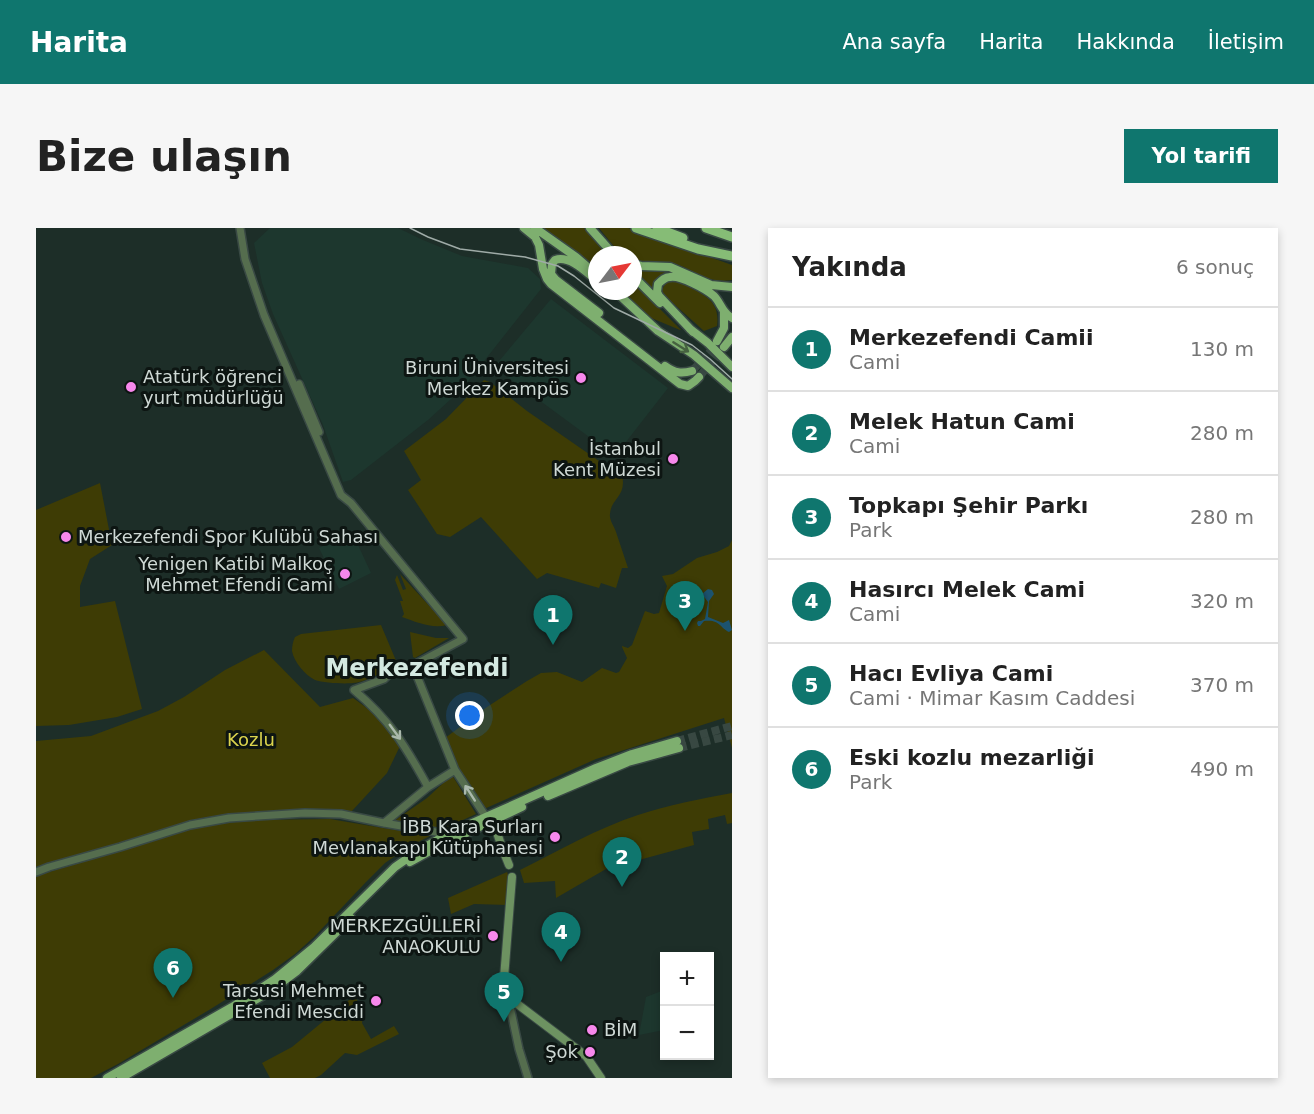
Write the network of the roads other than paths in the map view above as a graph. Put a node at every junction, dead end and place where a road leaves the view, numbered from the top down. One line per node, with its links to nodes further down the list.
1 (242, 228): 25 (street)
2 (524, 228): 13 (main road)
3 (535, 228): 12 (main road)
4 (590, 228): 9 (main road)
5 (636, 228): 10 (highway)
6 (657, 228): 10 (highway)
7 (706, 228): 8 (highway)
8 (732, 237)
9 (606, 246)
10 (732, 256)
11 (642, 266): 15 (main road)
12 (588, 267)
13 (588, 275)
14 (642, 285): 21 (main road)
15 (732, 287): 19 (main road)
16 (619, 300): 18 (main road)
17 (624, 300): 18 (main road)
18 (636, 311): 24 (main road, one-way to 24)
19 (723, 311): 20 (main road); 21 (main road); 22 (main road)
20 (732, 318)
21 (693, 332): 23 (main road)
22 (732, 338)
23 (732, 367)
24 (732, 388)
25 (413, 666): 27 (street); 28 (street, one-way to 28)
26 (678, 744): 29 (main road)
27 (455, 770): 28 (street); 29 (street, one-way to 27)
28 (428, 787): 30 (street)
29 (488, 819): 32 (main road); 34 (main road)
30 (384, 823): 31 (street); 35 (street)
31 (431, 831): 32 (street); 33 (main road)
32 (450, 837): 33 (main road); 39 (main road)
33 (435, 841): 38 (main road)
34 (509, 865)
35 (36, 872)
36 (512, 877): 37 (main road)
37 (508, 997): 40 (street); 41 (main road)
38 (107, 1078)
39 (121, 1078)
40 (528, 1078)
41 (602, 1078)

